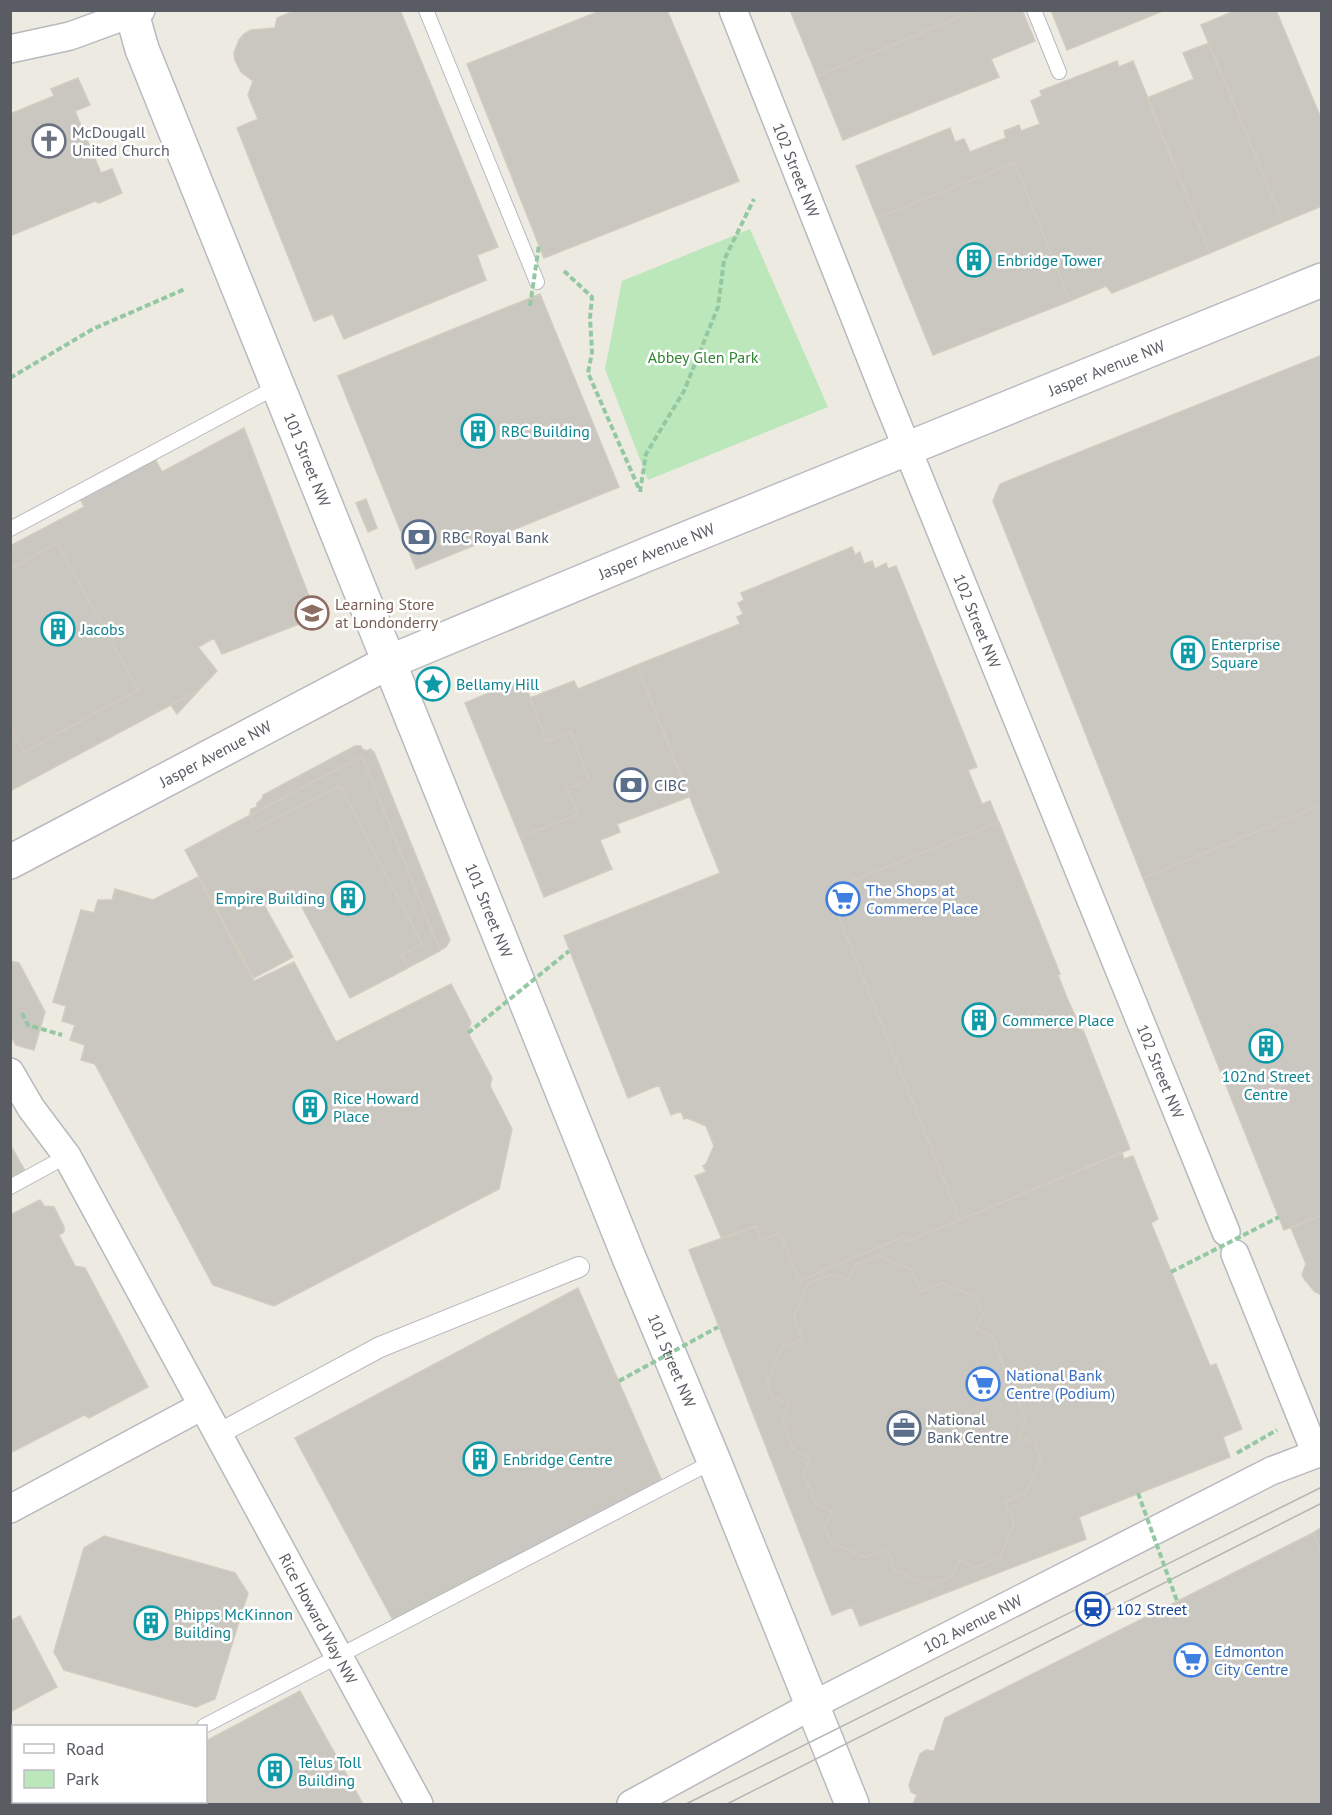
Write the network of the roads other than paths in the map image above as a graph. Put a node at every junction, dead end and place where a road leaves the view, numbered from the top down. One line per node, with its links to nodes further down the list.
1 (426, 10): 8 (lane)
2 (733, 10): 10 (street, 102 Street NW)
3 (1034, 10): 6 (lane)
4 (134, 12): 5 (street); 9 (main road, 101 Street NW)
5 (10, 49)
6 (1059, 72)
7 (1322, 280): 10 (main road, Jasper Avenue NW)
8 (537, 282)
9 (278, 386): 11 (lane); 12 (main road, 101 Street NW)
10 (907, 448): 12 (main road, Jasper Avenue NW); 20 (street, 102 Street NW)
11 (10, 529)
12 (388, 662): 13 (main road, Jasper Avenue NW); 21 (main road, 101 Street NW)
13 (10, 862)
14 (10, 1071): 15 (street, Rice Howard Way NW)
15 (67, 1156): 16 (lane); 18 (street, Rice Howard Way NW)
16 (10, 1187)
17 (579, 1267): 19 (street)
18 (202, 1406): 19 (street, Rice Howard Way NW); 22 (street)
19 (218, 1434): 23 (street, Rice Howard Way NW)
20 (1316, 1454): 24 (street, 102 Avenue NW)
21 (714, 1461): 23 (lane); 24 (main road, 101 Street NW)
22 (10, 1509)
23 (339, 1656): 25 (lane); 26 (street, Rice Howard Way NW)
24 (813, 1706): 27 (street, 102 Avenue NW); 28 (main road, 101 Street NW)
25 (206, 1725)
26 (419, 1804)
27 (631, 1804)
28 (852, 1804)

